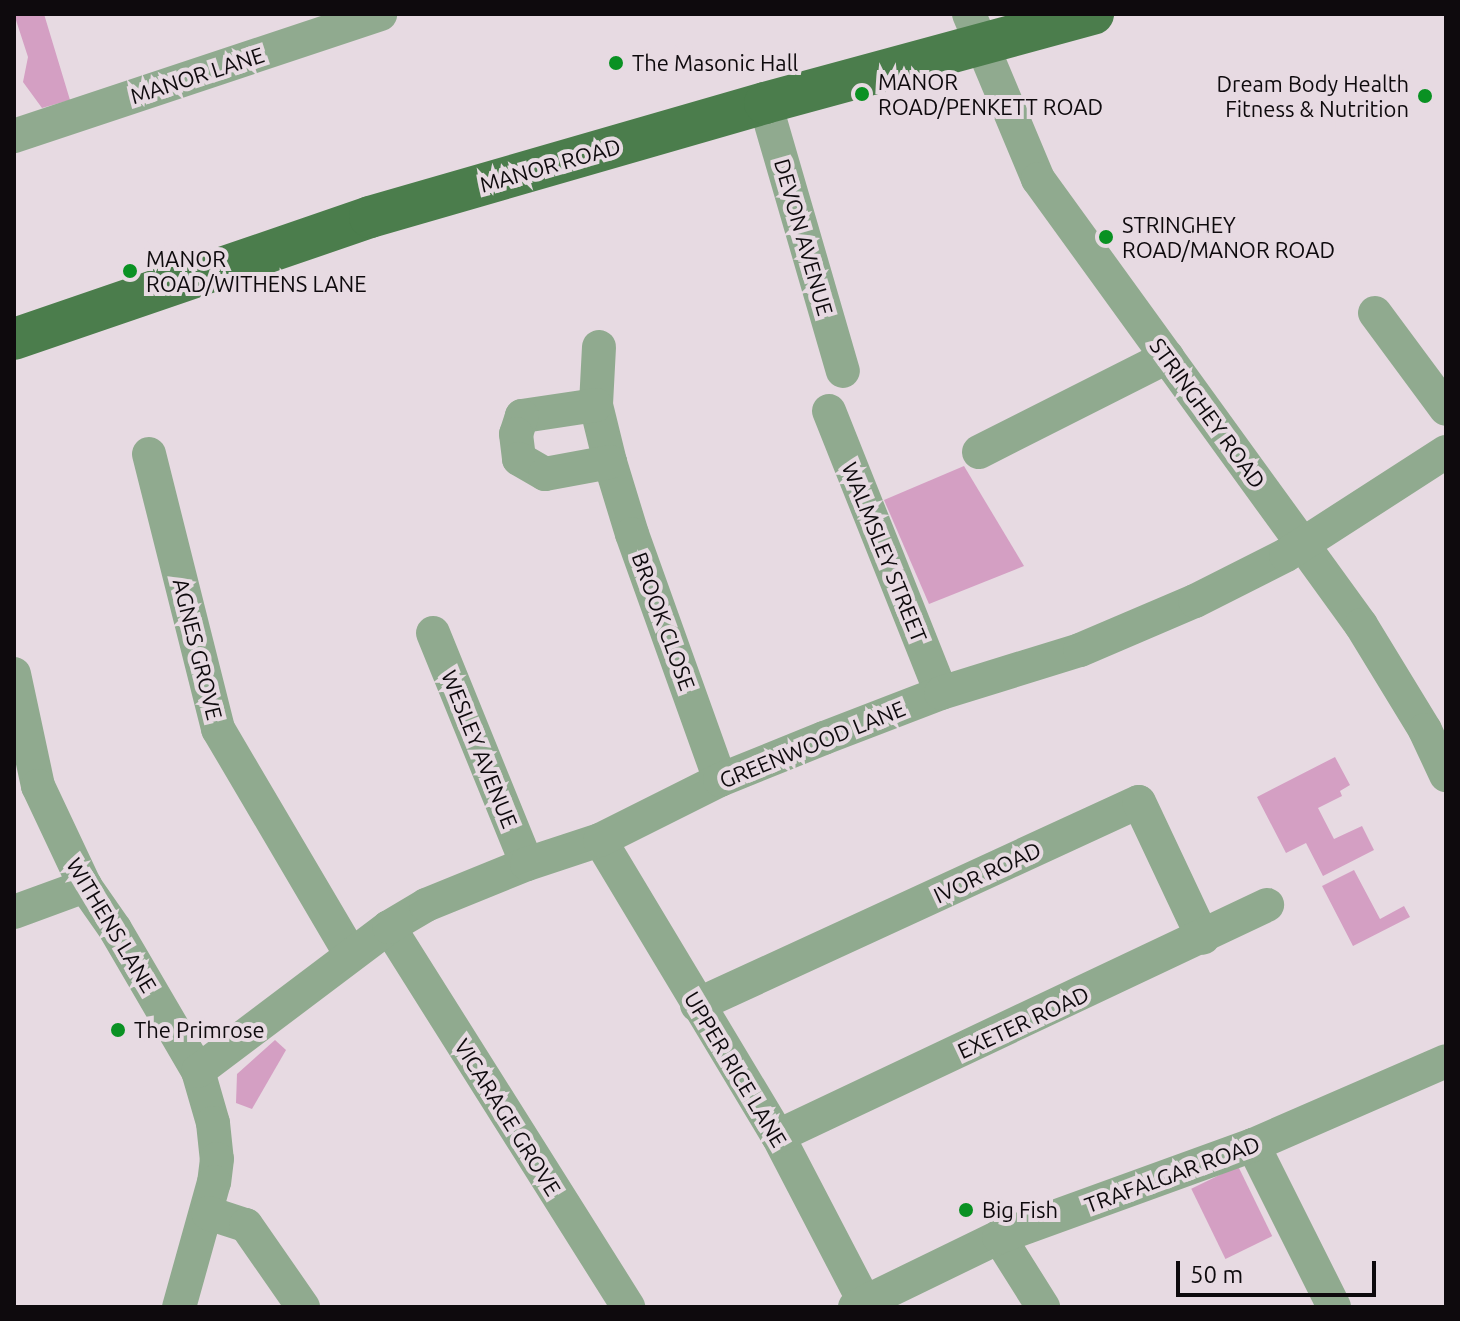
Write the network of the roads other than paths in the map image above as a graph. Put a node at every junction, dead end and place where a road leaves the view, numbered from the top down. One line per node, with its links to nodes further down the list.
1 (380, 14): 5 (street, MANOR LANE)
2 (1093, 14): 3 (main road, MANOR ROAD)
3 (975, 30): 4 (main road, MANOR ROAD); 9 (street, STRINGHEY ROAD)
4 (765, 103): 7 (main road, MANOR ROAD); 10 (street, DEVON AVENUE)
5 (14, 136)
6 (1375, 313): 12 (street)
7 (14, 339)
8 (599, 347): 11 (street, BROOK CLOSE)
9 (1167, 357): 14 (street); 18 (street, STRINGHEY ROAD)
10 (843, 371)
11 (596, 405): 17 (street, BROOK CLOSE); 17 (street)
12 (1446, 409)
13 (829, 411): 21 (street, WALMSLEY STREET)
14 (979, 452)
15 (1446, 452): 18 (street, GREENWOOD LANE)
16 (149, 454): 31 (street, AGNES GROVE)
17 (610, 462): 23 (street, BROOK CLOSE)
18 (1303, 542): 21 (street, GREENWOOD LANE); 22 (street, STRINGHEY ROAD)
19 (433, 633): 25 (street, WESLEY AVENUE)
20 (14, 674): 26 (street, WITHENS LANE)
21 (941, 693): 23 (street, GREENWOOD LANE)
22 (1446, 775)
23 (720, 780): 24 (street, GREENWOOD LANE)
24 (600, 840): 25 (street, GREENWOOD LANE); 32 (street, UPPER RICE LANE)
25 (527, 864): 29 (street, GREENWOOD LANE)
26 (85, 886): 28 (street); 34 (street, WITHENS LANE)
27 (1267, 905): 30 (street, EXETER ROAD)
28 (14, 912)
29 (389, 927): 31 (street, GREENWOOD LANE); 42 (street, VICARAGE GROVE)
30 (1203, 938): 32 (street, IVOR ROAD); 35 (street, EXETER ROAD)
31 (351, 955): 34 (street, GREENWOOD LANE)
32 (697, 1005): 35 (street, UPPER RICE LANE)
33 (1446, 1061): 36 (street, TRAFALGAR ROAD)
34 (198, 1071): 37 (street, WITHENS LANE)
35 (778, 1136): 39 (street, UPPER RICE LANE)
36 (1253, 1145): 38 (street, TRAFALGAR ROAD); 44 (street)
37 (208, 1213): 40 (street, WITHENS LANE); 41 (street)
38 (999, 1237): 39 (street, TRAFALGAR ROAD); 43 (street)
39 (862, 1305)
40 (179, 1307)
41 (303, 1307)
42 (628, 1307)
43 (1043, 1307)
44 (1334, 1307)

